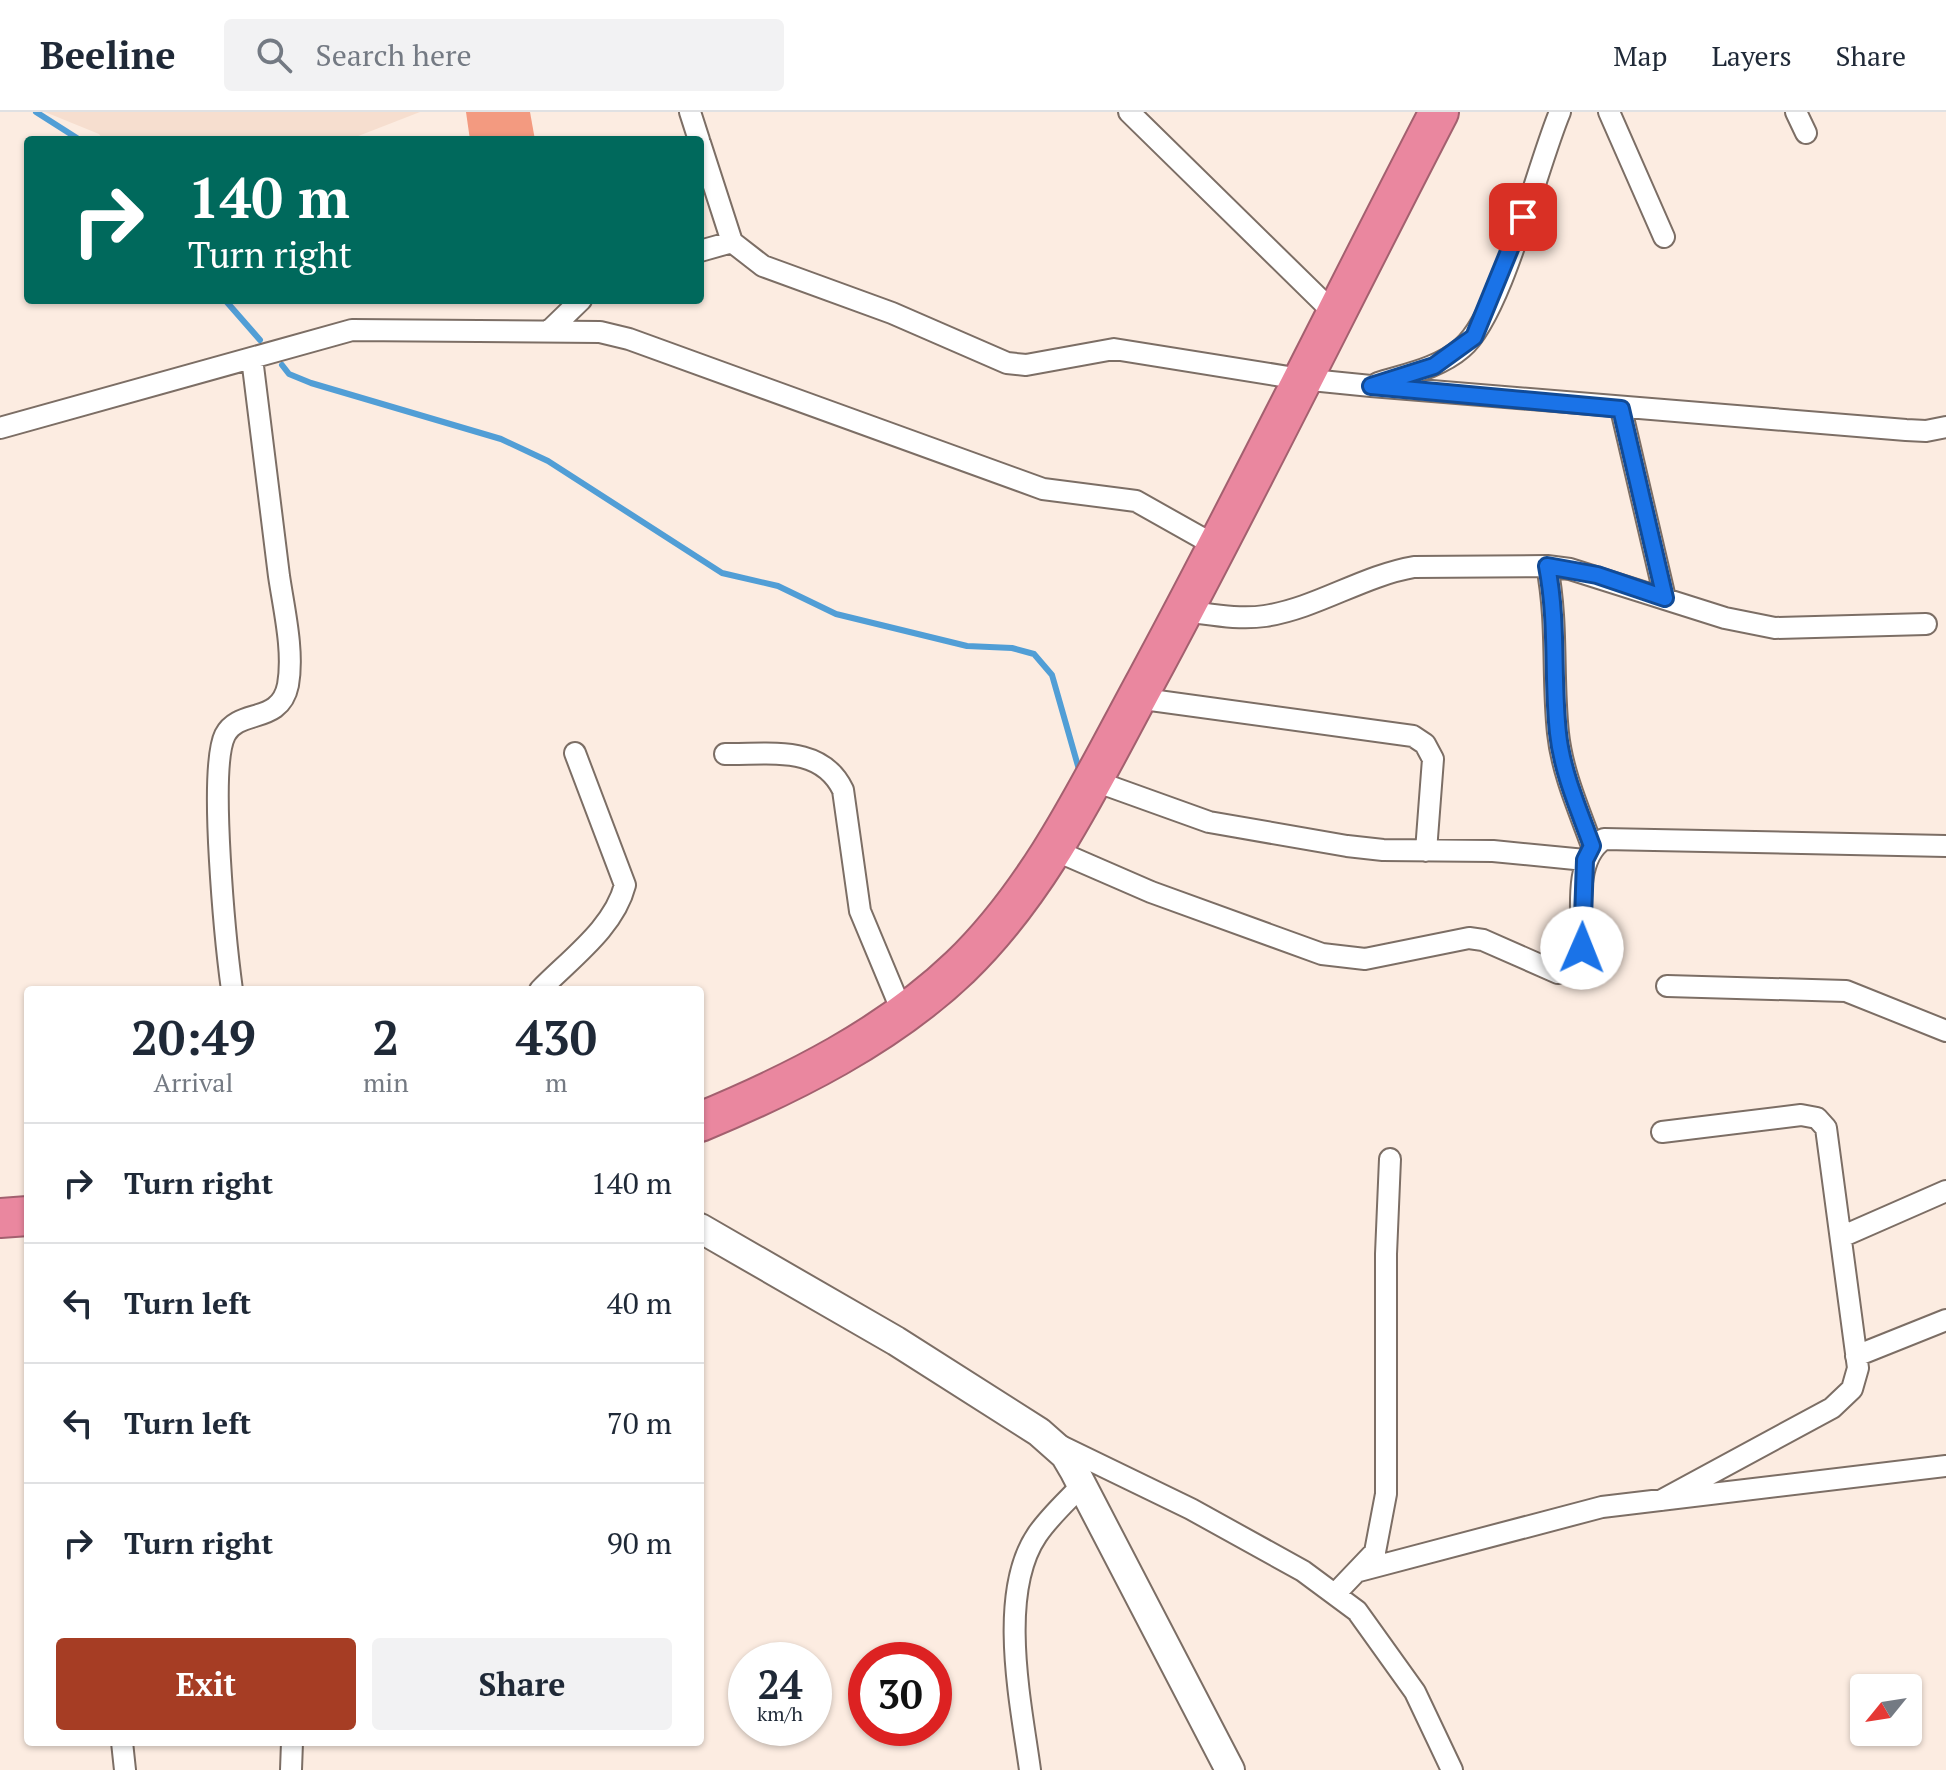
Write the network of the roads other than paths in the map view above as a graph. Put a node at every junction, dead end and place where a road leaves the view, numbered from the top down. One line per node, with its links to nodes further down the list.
1 (690, 112): 8 (street)
2 (1129, 112): 14 (street)
3 (1439, 112): 14 (highway)
4 (1560, 112): 18 (street)
5 (1609, 112): 10 (street)
6 (1796, 112): 7 (street)
7 (1806, 133)
8 (698, 136)
9 (704, 154): 11 (street)
10 (1664, 237)
11 (732, 242): 12 (street); 17 (street)
12 (704, 250)
13 (577, 304): 15 (street)
14 (1335, 314): 17 (highway)
15 (549, 331): 16 (street); 22 (street)
16 (252, 358): 21 (street); 35 (street)
17 (1301, 379): 18 (street); 22 (highway)
18 (1371, 386): 19 (street)
19 (1621, 409): 20 (street); 24 (street)
20 (1946, 427)
21 (0, 428)
22 (1216, 546): 25 (highway)
23 (1547, 566): 24 (street); 25 (street); 34 (street)
24 (1665, 598): 26 (street)
25 (1183, 611): 27 (highway)
26 (1926, 624)
27 (1136, 698): 30 (highway); 33 (street)
28 (575, 753): 36 (street)
29 (725, 754): 38 (street)
30 (1092, 780): 32 (highway); 33 (street)
31 (1946, 846): 34 (street)
32 (1052, 849): 34 (street); 38 (highway)
33 (1426, 851): 34 (street)
34 (1589, 853)
35 (232, 986)
36 (544, 986)
37 (1667, 986): 39 (street)
38 (903, 1014): 40 (highway)
39 (1946, 1031)
40 (704, 1120)
41 (1662, 1132): 47 (street)
42 (1390, 1159): 54 (street)
43 (1946, 1191): 47 (street)
44 (24, 1216): 45 (highway)
45 (0, 1218)
46 (704, 1230): 50 (street)
47 (1841, 1237): 49 (street)
48 (1946, 1320): 49 (street)
49 (1856, 1356): 53 (street)
50 (1054, 1443): 52 (street); 55 (street)
51 (1946, 1466): 53 (street)
52 (1082, 1485): 60 (street); 61 (street)
53 (1662, 1500): 54 (street)
54 (1359, 1571): 55 (street)
55 (1335, 1594): 62 (street)
56 (122, 1746): 58 (street)
57 (292, 1746): 59 (street)
58 (125, 1770)
59 (291, 1770)
60 (1030, 1770)
61 (1230, 1770)
62 (1452, 1770)

